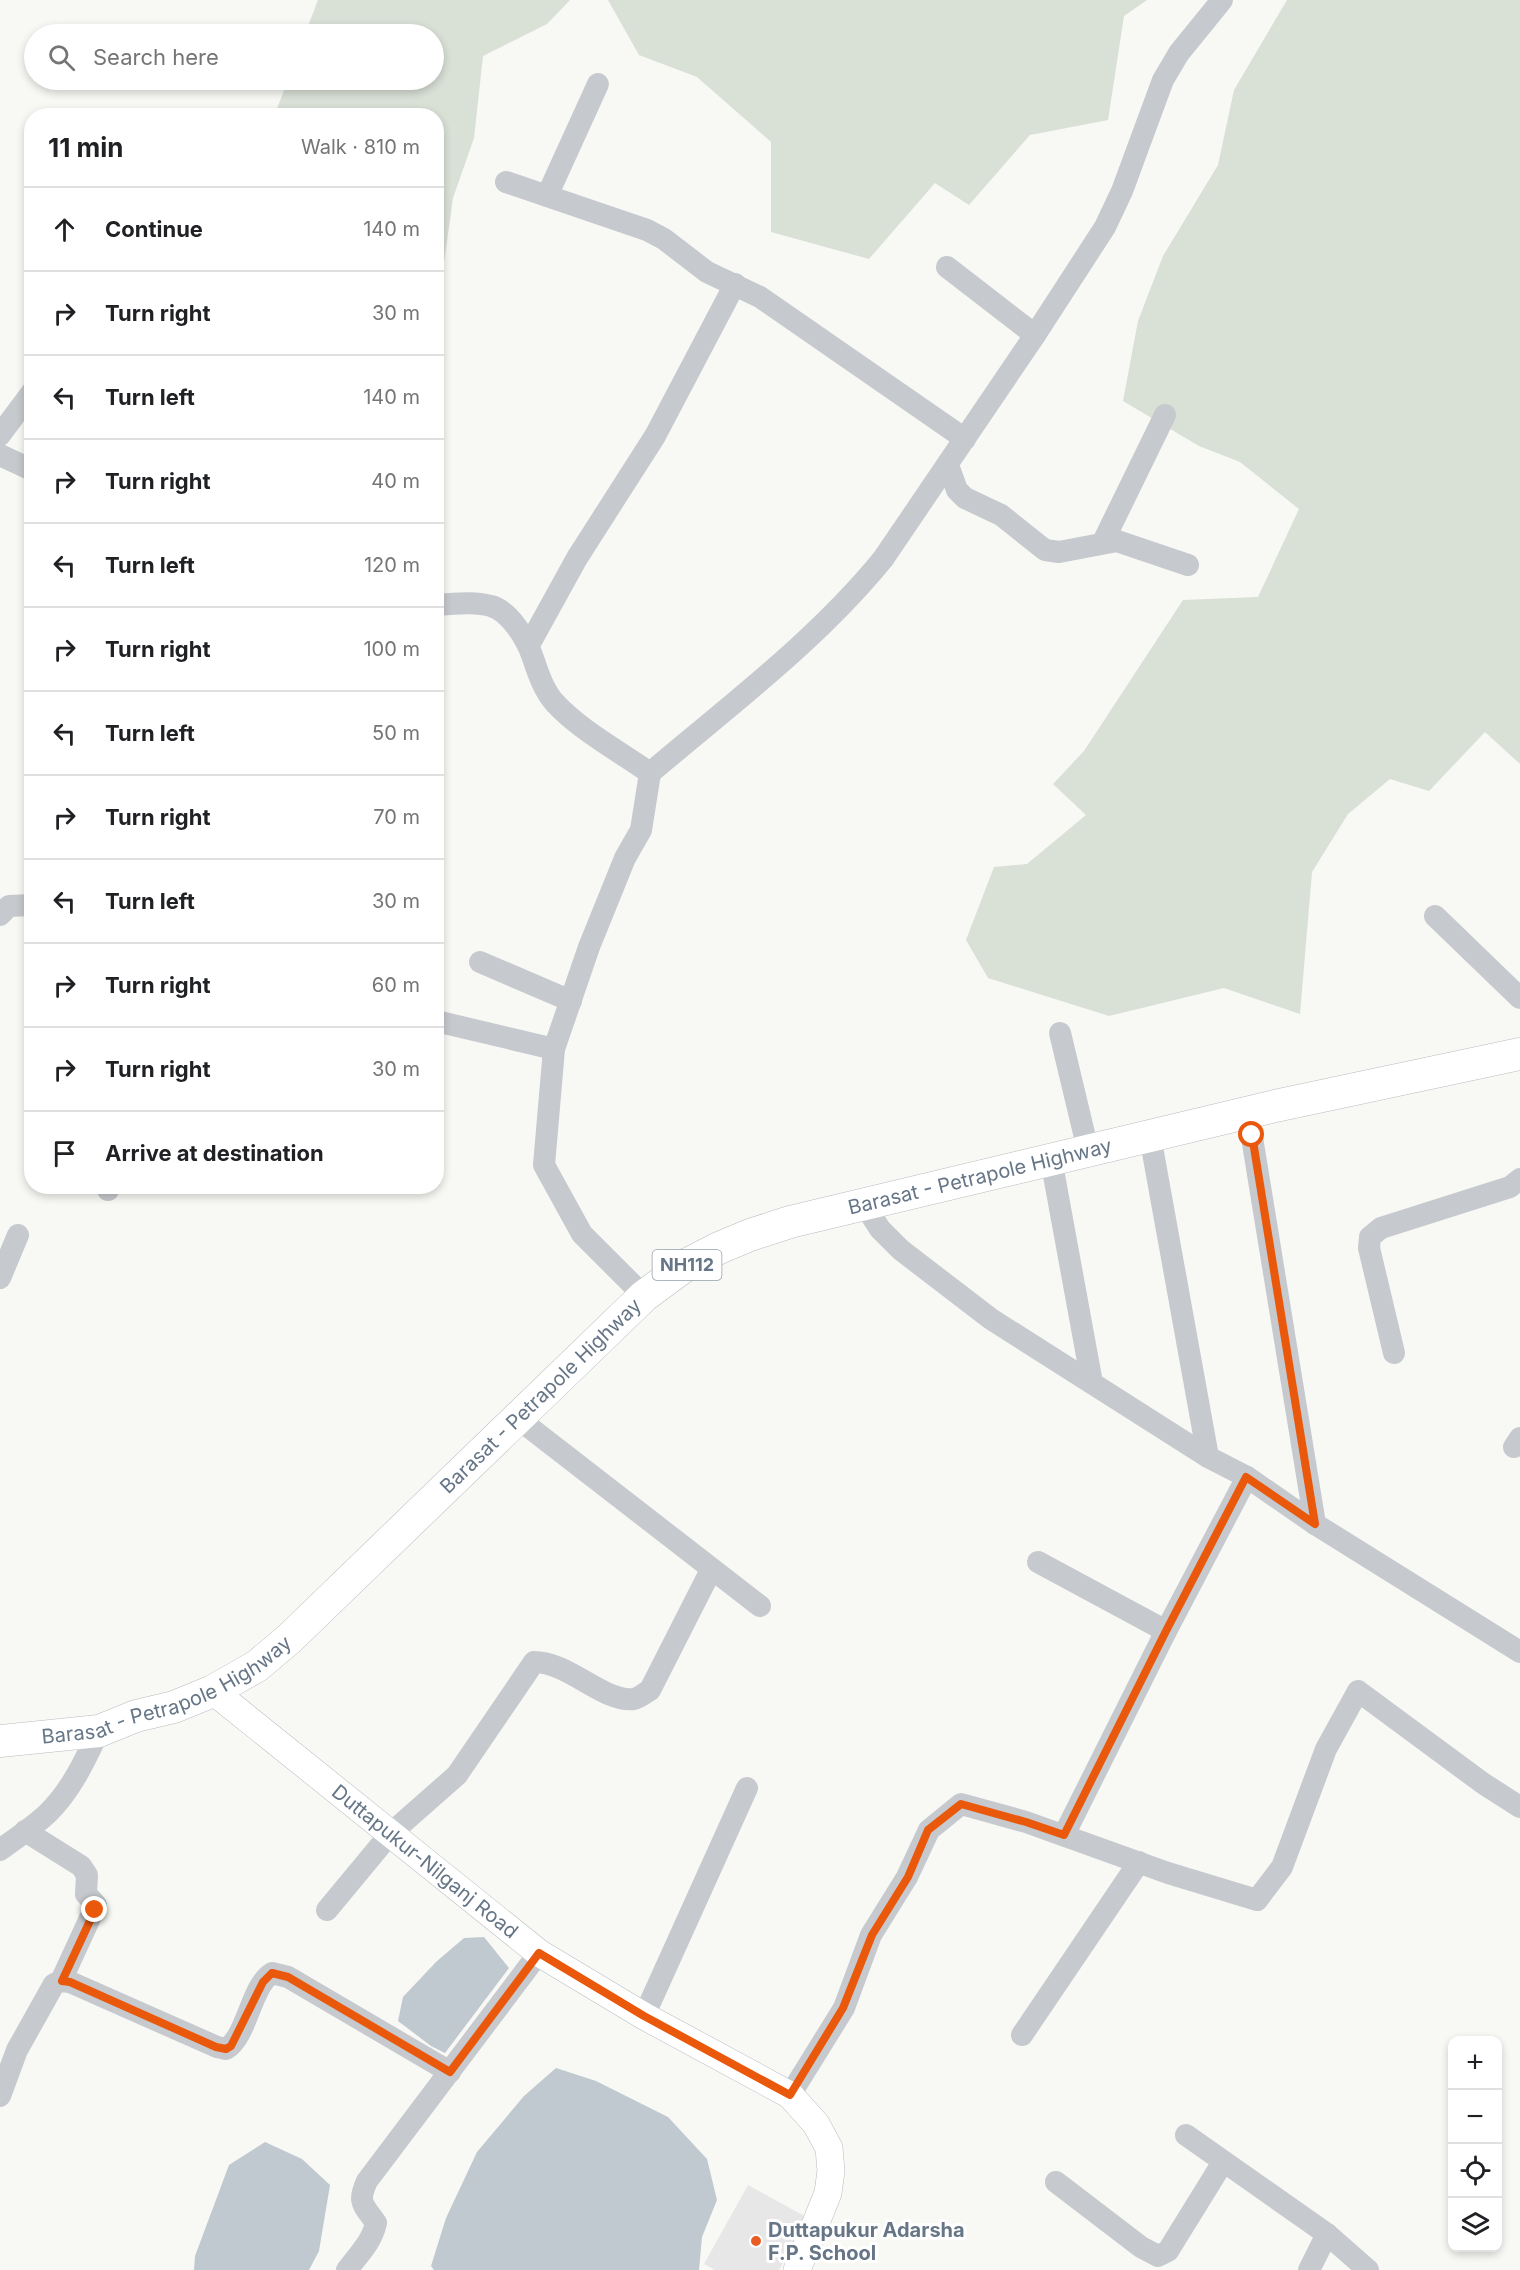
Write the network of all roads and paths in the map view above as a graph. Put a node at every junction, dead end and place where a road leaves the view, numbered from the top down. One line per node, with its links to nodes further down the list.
1 (1222, 0): 7 (street)
2 (598, 84): 4 (street)
3 (506, 182): 4 (street)
4 (547, 196): 6 (street)
5 (947, 267): 7 (street)
6 (735, 284): 11 (street); 18 (street)
7 (1035, 335): 11 (street)
8 (24, 403): 10 (street)
9 (1165, 415): 15 (street)
10 (0, 435)
11 (965, 439): 13 (street)
12 (0, 455): 14 (street)
13 (948, 465): 15 (street); 19 (street)
14 (24, 466)
15 (1103, 542): 16 (street)
16 (1188, 565)
17 (444, 604): 18 (street)
18 (529, 645): 19 (street)
19 (650, 773): 25 (street)
20 (24, 905): 21 (street)
21 (0, 915)
22 (1435, 916): 24 (street)
23 (480, 962): 25 (street)
24 (1520, 998)
25 (571, 1001): 28 (street)
26 (444, 1023): 28 (street)
27 (1060, 1033): 32 (street)
28 (554, 1049): 38 (street)
29 (1520, 1054): 30 (highway, Barasat - Petrapole Highway / NH112)
30 (1248, 1113): 31 (highway, Barasat - Petrapole Highway / NH112); 44 (street)
31 (1150, 1136): 32 (highway, Barasat - Petrapole Highway / NH112); 42 (street)
32 (1088, 1150): 33 (highway, Barasat - Petrapole Highway / NH112)
33 (1051, 1159): 35 (highway, Barasat - Petrapole Highway / NH112); 40 (street)
34 (1520, 1179): 39 (street)
35 (864, 1204): 38 (highway, Barasat - Petrapole Highway / NH112); 40 (street)
36 (18, 1235): 37 (street)
37 (0, 1278)
38 (644, 1296): 41 (highway, Barasat - Petrapole Highway / NH112)
39 (1394, 1353)
40 (1092, 1383): 42 (street)
41 (516, 1417): 46 (street); 50 (highway, Barasat - Petrapole Highway / NH112)
42 (1208, 1457): 43 (street)
43 (1246, 1477): 44 (street); 48 (street)
44 (1315, 1524): 49 (street)
45 (1038, 1562): 48 (street)
46 (711, 1570): 47 (street); 56 (street)
47 (760, 1606)
48 (1166, 1631): 57 (street)
49 (1520, 1653)
50 (213, 1691): 51 (highway, Barasat - Petrapole Highway / NH112); 56 (main road, Duttapukur-Nilganj Road)
51 (99, 1731): 52 (highway, Barasat - Petrapole Highway / NH112); 55 (street)
52 (0, 1742)
53 (747, 1788): 63 (street)
54 (1520, 1807): 59 (street)
55 (25, 1831): 58 (street); 62 (street)
56 (390, 1834): 60 (street); 61 (main road, Duttapukur-Nilganj Road)
57 (1064, 1835): 59 (street); 66 (street)
58 (0, 1850)
59 (1139, 1862): 64 (street)
60 (327, 1910)
61 (539, 1953): 63 (main road, Duttapukur-Nilganj Road); 65 (street)
62 (62, 1981): 65 (street); 67 (street)
63 (644, 2016): 66 (main road, Duttapukur-Nilganj Road)
64 (1022, 2035)
65 (450, 2072): 72 (street)
66 (790, 2095): 73 (main road, Duttapukur-Nilganj Road)
67 (0, 2096)
68 (1186, 2135): 69 (street)
69 (1223, 2162): 70 (street); 71 (street)
70 (1056, 2182)
71 (1327, 2234): 74 (street); 75 (street)
72 (347, 2270)
73 (796, 2270)
74 (1309, 2270)
75 (1368, 2270)

